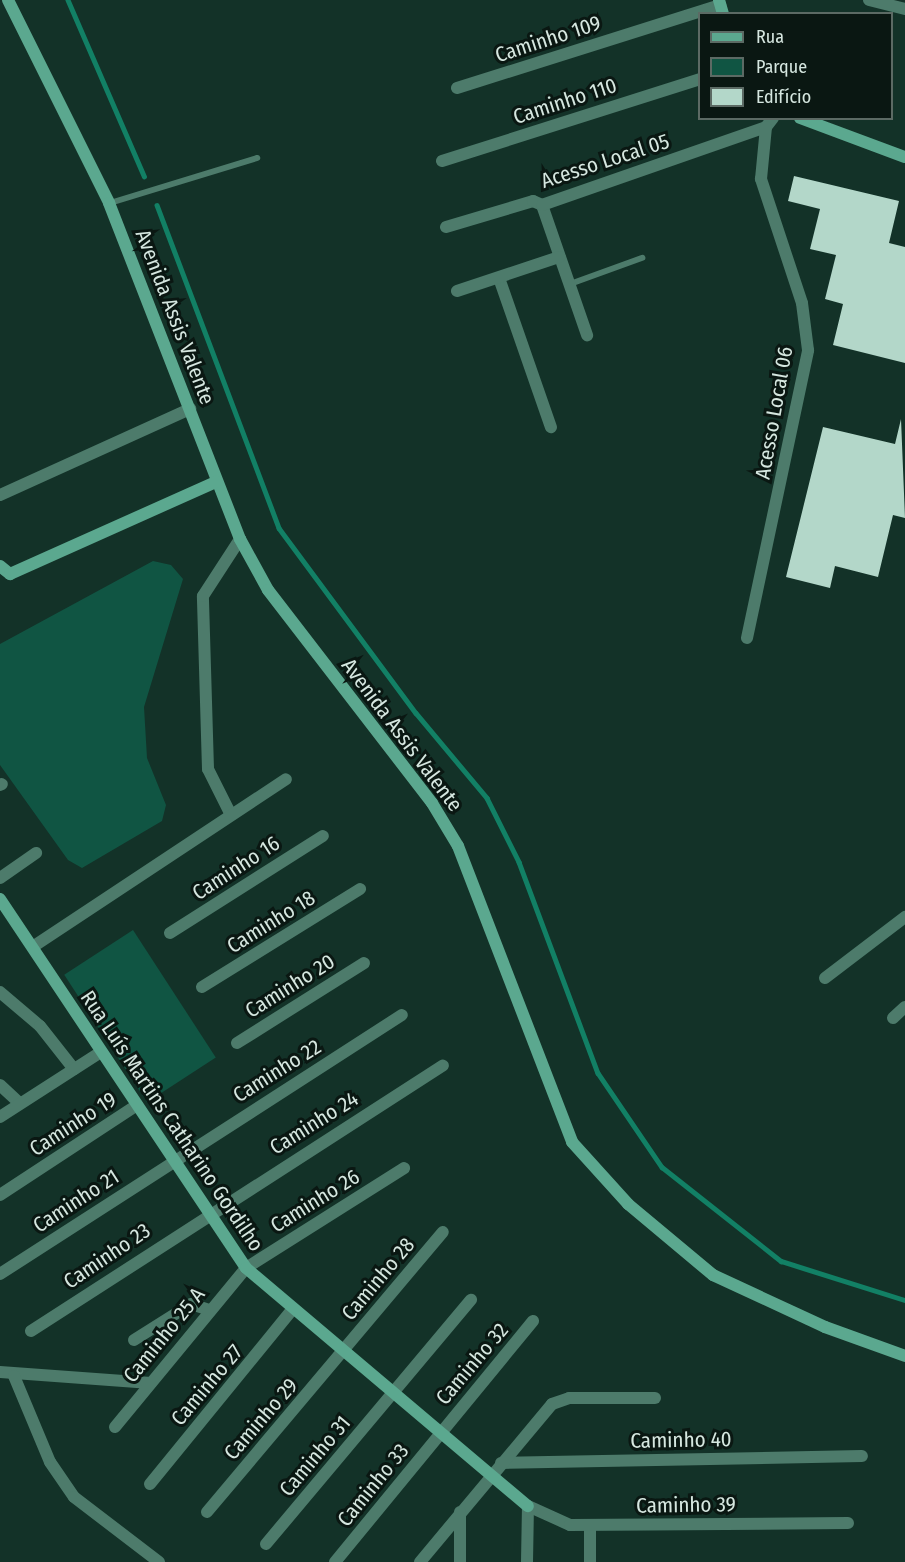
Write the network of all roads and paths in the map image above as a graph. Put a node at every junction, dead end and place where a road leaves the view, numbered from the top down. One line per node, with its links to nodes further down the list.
1 (8, 0): 14 (main road, Avenida Assis Valente)
2 (869, 0): 4 (street)
3 (720, 6): 5 (street, Caminho 109)
4 (905, 9)
5 (701, 12)
6 (698, 13): 8 (street, Caminho 109)
7 (698, 79): 13 (street, Caminho 110)
8 (457, 88)
9 (805, 120): 11 (main road)
10 (769, 123): 15 (street, Acesso Local 05); 29 (street, Acesso Local 06)
11 (905, 157)
12 (257, 158): 14 (lane)
13 (442, 161)
14 (109, 203): 23 (main road, Avenida Assis Valente)
15 (542, 204): 16 (street, Acesso Local 05); 17 (street)
16 (446, 227)
17 (560, 257): 19 (street); 20 (street)
18 (642, 258): 20 (lane)
19 (499, 278): 21 (street); 24 (street)
20 (569, 285): 22 (street)
21 (457, 291)
22 (587, 335)
23 (190, 410): 25 (main road, Avenida Assis Valente); 26 (street)
24 (551, 427)
25 (216, 482): 27 (main road, Avenida Assis Valente); 28 (main road)
26 (0, 495)
27 (240, 539): 31 (street); 69 (main road, Avenida Assis Valente)
28 (3, 573)
29 (747, 638)
30 (286, 779): 31 (street)
31 (231, 815): 39 (street)
32 (323, 836): 38 (street, Caminho 16)
33 (36, 853): 34 (street)
34 (0, 878)
35 (360, 889): 42 (street, Caminho 18)
36 (0, 898): 39 (main road, Rua Luís Martins Catharino Gordilho)
37 (905, 917): 41 (street)
38 (170, 933)
39 (34, 946): 48 (main road, Rua Luís Martins Catharino Gordilho)
40 (364, 963): 47 (street, Caminho 20)
41 (825, 978)
42 (202, 987)
43 (0, 992): 50 (street)
44 (905, 1007): 46 (street)
45 (402, 1015): 55 (street, Caminho 22)
46 (893, 1018)
47 (237, 1043)
48 (101, 1052): 50 (street); 53 (main road, Rua Luís Martins Catharino Gordilho)
49 (443, 1065): 58 (street, Caminho 24)
50 (74, 1069): 52 (street)
51 (0, 1085): 52 (street)
52 (19, 1103): 54 (street)
53 (137, 1105): 55 (main road, Rua Luís Martins Catharino Gordilho); 57 (street, Caminho 19)
54 (0, 1117)
55 (173, 1160): 58 (main road, Rua Luís Martins Catharino Gordilho); 61 (street, Caminho 21)
56 (404, 1168): 60 (street, Caminho 26)
57 (0, 1195)
58 (206, 1215): 60 (main road, Rua Luís Martins Catharino Gordilho); 66 (street, Caminho 23)
59 (443, 1232): 68 (street, Caminho 28)
60 (246, 1268): 63 (street, Caminho 25 A); 64 (main road, Rua Luís Martins Catharino Gordilho)
61 (0, 1274)
62 (471, 1300): 73 (street, Caminho 31)
63 (209, 1310): 67 (street); 72 (street, Caminho 25 A)
64 (292, 1310): 68 (main road, Rua Luís Martins Catharino Gordilho); 80 (street, Caminho 27)
65 (533, 1321): 76 (street, Caminho 32)
66 (31, 1331)
67 (134, 1340)
68 (344, 1352): 73 (main road, Rua Luís Martins Catharino Gordilho); 82 (street, Caminho 29)
69 (905, 1356)
70 (0, 1372): 71 (street)
71 (14, 1376): 72 (street); 87 (street)
72 (151, 1383): 75 (street, Caminho 25 A)
73 (394, 1393): 76 (main road, Rua Luís Martins Catharino Gordilho); 86 (street, Caminho 31)
74 (655, 1398): 78 (street)
75 (115, 1427)
76 (441, 1432): 79 (main road, Rua Luís Martins Catharino Gordilho); 88 (street, Caminho 33)
77 (862, 1456): 78 (street, Caminho 40)
78 (501, 1463): 79 (street)
79 (492, 1474): 81 (main road, Rua Luís Martins Catharino Gordilho); 83 (street)
80 (150, 1484)
81 (528, 1506): 85 (street, Caminho 39); 91 (street)
82 (207, 1512)
83 (460, 1512): 89 (street); 90 (street)
84 (848, 1522): 85 (street, Caminho 39)
85 (590, 1525): 92 (street)
86 (266, 1544)
87 (159, 1562)
88 (335, 1562)
89 (420, 1562)
90 (460, 1562)
91 (527, 1562)
92 (590, 1562)

